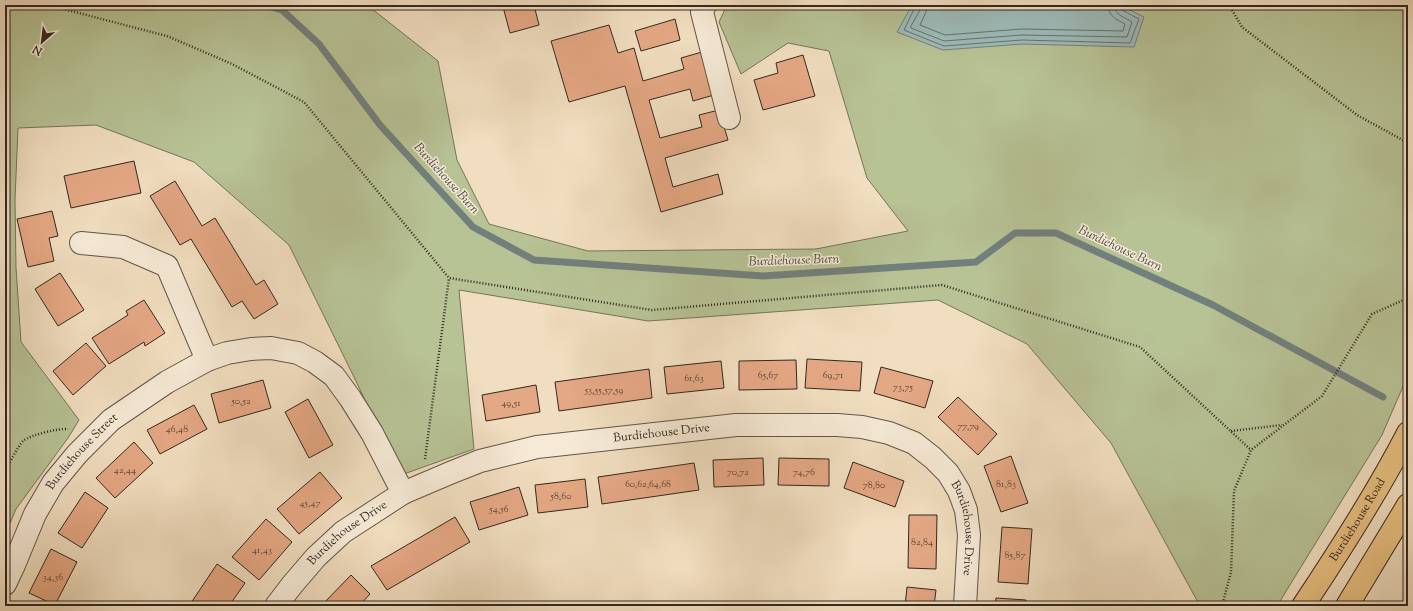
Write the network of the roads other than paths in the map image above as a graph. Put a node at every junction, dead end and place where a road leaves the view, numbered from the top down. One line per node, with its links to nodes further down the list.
1 (705, 5): 2 (street)
2 (729, 118)
3 (81, 243): 4 (street)
4 (207, 360): 6 (street, Burdiehouse Street); 8 (street, Burdiehouse Street)
5 (1408, 432): 11 (main road, Burdiehouse Road)
6 (412, 489): 9 (street, Burdiehouse Drive); 10 (street, Burdiehouse Drive)
7 (1408, 505): 12 (main road)
8 (5, 584)
9 (276, 606)
10 (965, 606)
11 (1303, 606)
12 (1347, 606)

